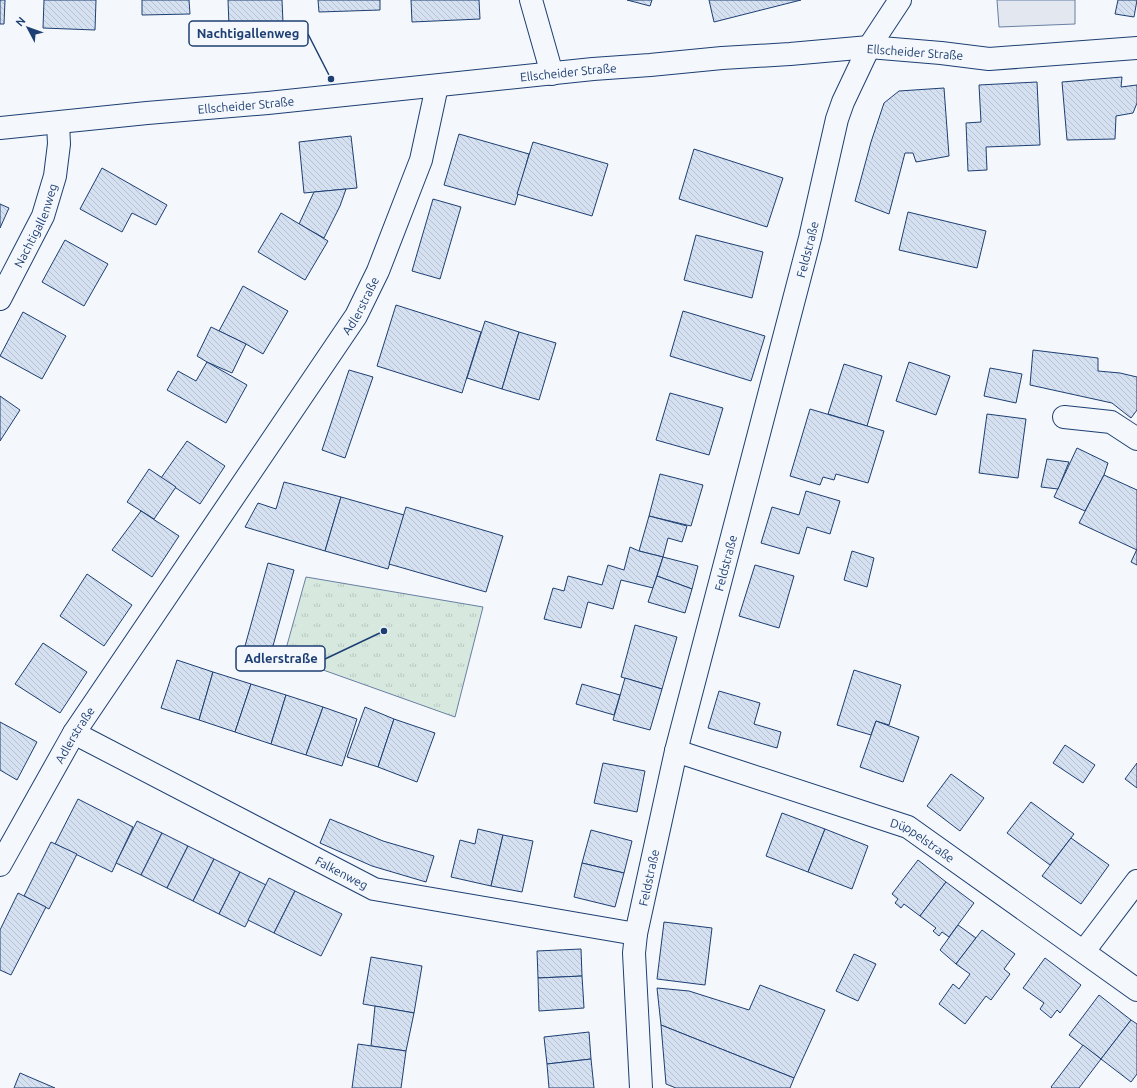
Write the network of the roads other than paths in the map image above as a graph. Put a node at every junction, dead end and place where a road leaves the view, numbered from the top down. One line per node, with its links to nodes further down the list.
1 (531, 0): 5 (street)
2 (900, 0): 3 (street, Feldstraße)
3 (869, 47): 4 (street, Ellscheider Straße); 5 (street, Ellscheider Straße); 13 (street, Feldstraße)
4 (1137, 48)
5 (552, 74): 6 (street, Ellscheider Straße)
6 (437, 86): 7 (street, Ellscheider Straße); 12 (street, Adlerstraße)
7 (58, 123): 8 (street, Ellscheider Straße); 9 (street, Nachtigallenweg)
8 (0, 128)
9 (0, 299)
10 (1064, 417): 11 (street)
11 (1137, 439)
12 (74, 733): 14 (street, Adlerstraße); 16 (street, Falkenweg)
13 (676, 752): 16 (street, Feldstraße); 17 (street, Düppelstraße)
14 (0, 865)
15 (1137, 881): 17 (street)
16 (636, 934): 19 (street, Feldstraße)
17 (1084, 951): 18 (street, Düppelstraße)
18 (1137, 990)
19 (641, 1088)

